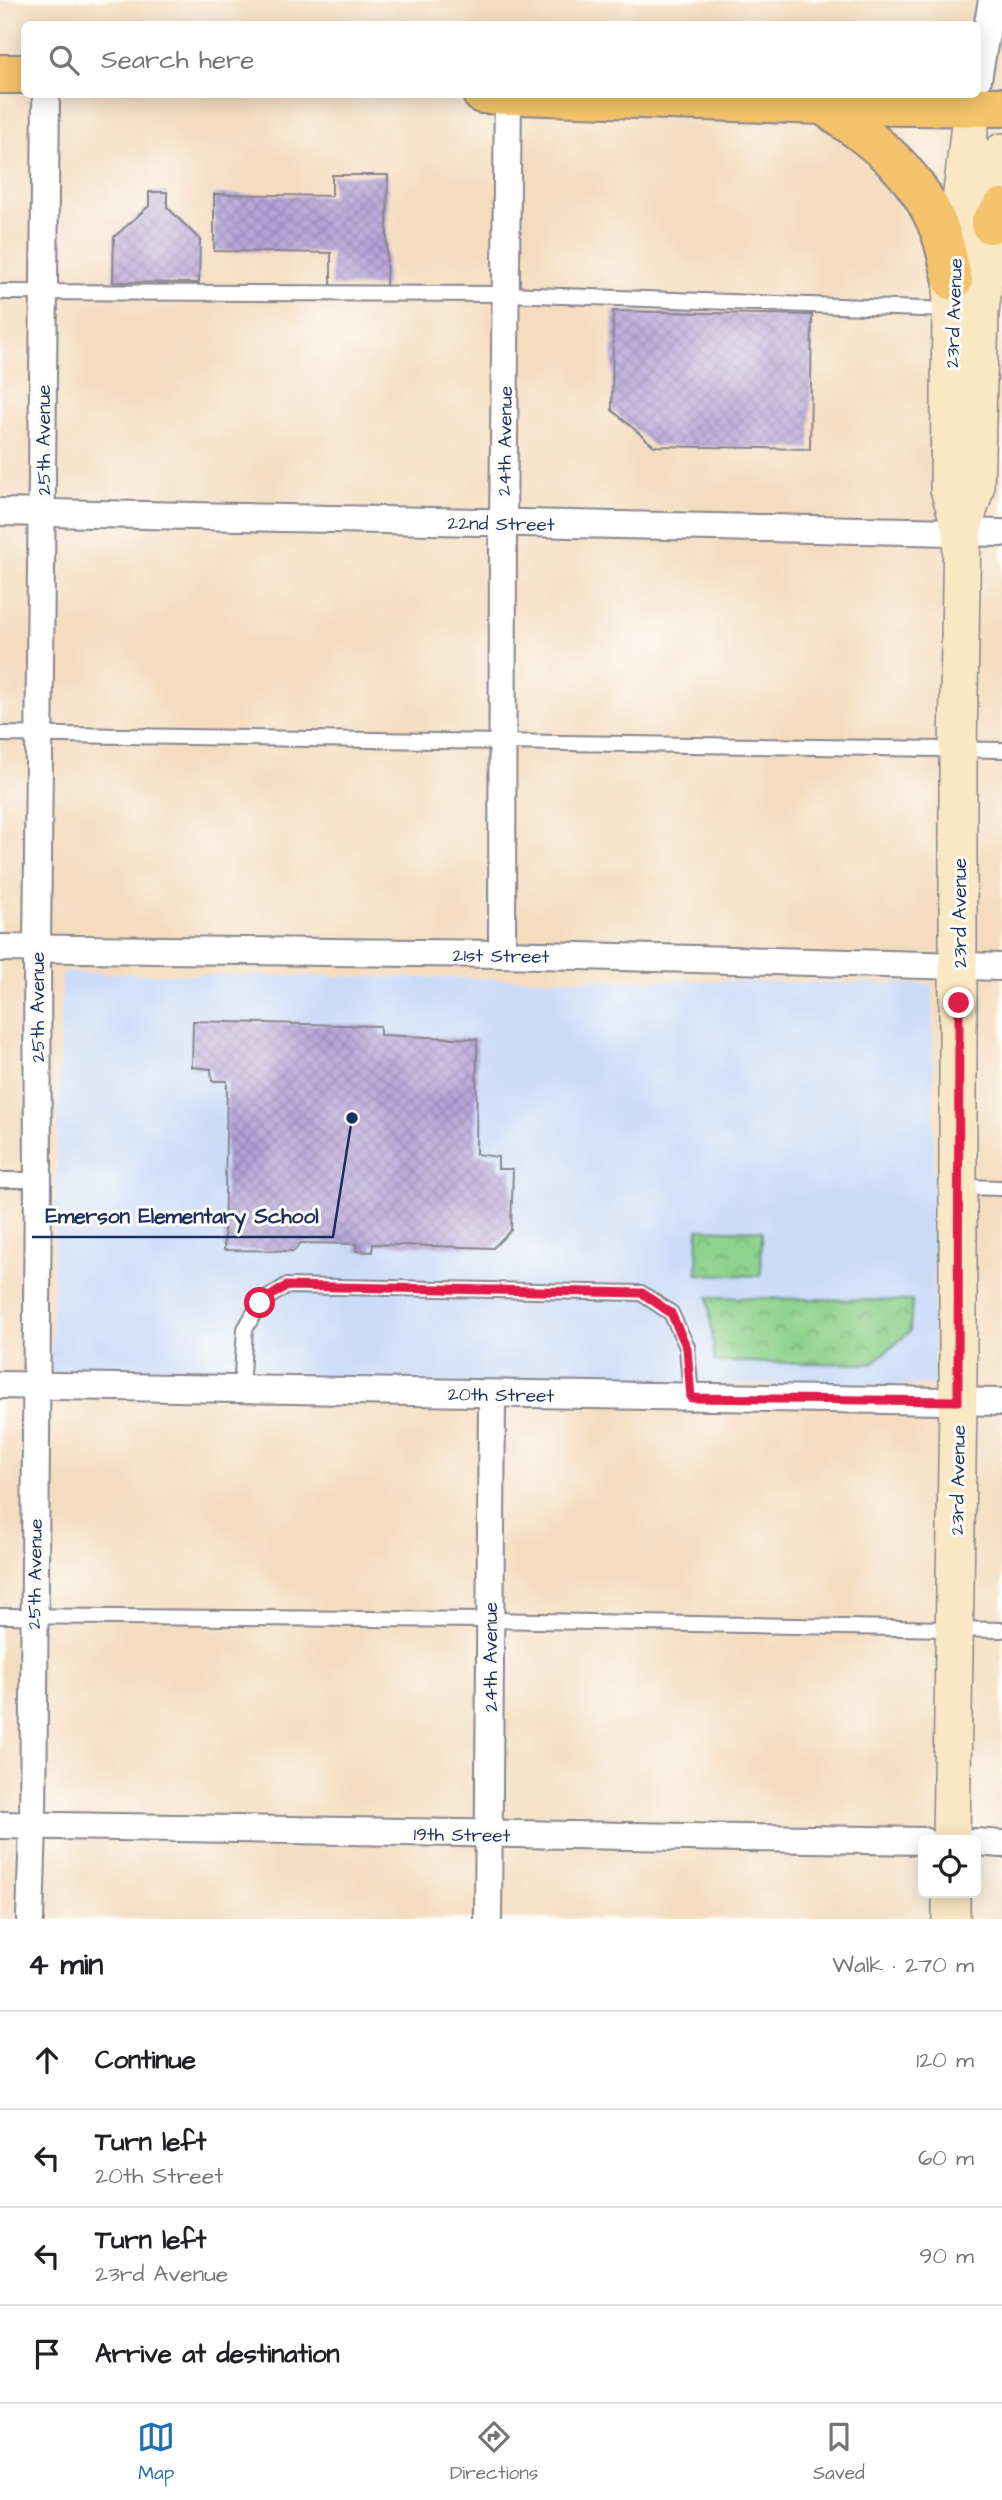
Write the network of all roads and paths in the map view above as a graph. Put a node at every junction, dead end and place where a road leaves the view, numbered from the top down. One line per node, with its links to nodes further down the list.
1 (992, 0): 4 (street, 23rd Avenue)
2 (0, 74): 3 (highway)
3 (21, 74)
4 (982, 97): 15 (main road, 23rd Avenue)
5 (46, 98): 13 (street, 25th Avenue)
6 (495, 98): 14 (street, 24th Avenue)
7 (593, 98): 9 (highway)
8 (962, 98): 9 (highway)
9 (823, 105): 15 (highway)
10 (1002, 152): 11 (main road, 23rd Avenue)
11 (996, 216): 15 (main road, 23rd Avenue)
12 (0, 292): 13 (lane)
13 (44, 292): 14 (lane); 17 (street, 25th Avenue)
14 (506, 294): 15 (lane); 18 (street, 24th Avenue)
15 (969, 304): 19 (main road, 23rd Avenue)
16 (0, 512): 17 (street, 22nd Street)
17 (42, 513): 18 (street, 22nd Street); 22 (street, 25th Avenue)
18 (503, 524): 19 (street, 22nd Street); 23 (street, 24th Avenue)
19 (962, 531): 20 (street, 22nd Street); 24 (main road, 23rd Avenue)
20 (1002, 533)
21 (0, 734): 22 (lane)
22 (39, 735): 23 (lane); 27 (street, 25th Avenue)
23 (502, 741): 24 (lane); 28 (street, 24th Avenue)
24 (958, 749): 25 (lane); 29 (main road, 23rd Avenue)
25 (1002, 750)
26 (0, 948): 27 (street, 21st Street)
27 (37, 948): 28 (street, 21st Street); 32 (street, 25th Avenue)
28 (502, 954): 29 (street, 21st Street)
29 (959, 966): 30 (street, 21st Street); 33 (main road, 23rd Avenue)
30 (1002, 967)
31 (0, 1180): 32 (lane)
32 (38, 1180): 36 (street, 25th Avenue)
33 (959, 1187): 34 (lane); 40 (main road, 23rd Avenue)
34 (1002, 1188)
35 (0, 1385): 36 (street, 20th Street)
36 (36, 1386): 37 (street, 20th Street); 43 (street, 25th Avenue)
37 (241, 1389): 38 (street, 20th Street); 39 (lane)
38 (492, 1394): 39 (street, 20th Street); 44 (street, 24th Avenue)
39 (691, 1398): 40 (street, 20th Street)
40 (958, 1401): 41 (street, 20th Street); 45 (main road, 23rd Avenue)
41 (1002, 1402)
42 (0, 1616): 43 (lane)
43 (33, 1616): 44 (lane); 48 (street, 25th Avenue)
44 (490, 1620): 45 (lane); 49 (street, 24th Avenue)
45 (954, 1629): 46 (lane); 50 (main road, 23rd Avenue)
46 (1002, 1630)
47 (0, 1825): 48 (street, 19th Street)
48 (33, 1825): 49 (street, 19th Street); 55 (street, 25th Avenue)
49 (489, 1835): 51 (street, 19th Street); 56 (street, 24th Avenue)
50 (951, 1835)
51 (918, 1841)
52 (981, 1842): 53 (street)
53 (1002, 1844)
54 (951, 1898): 57 (main road)
55 (30, 1919)
56 (488, 1919)
57 (951, 1919)

